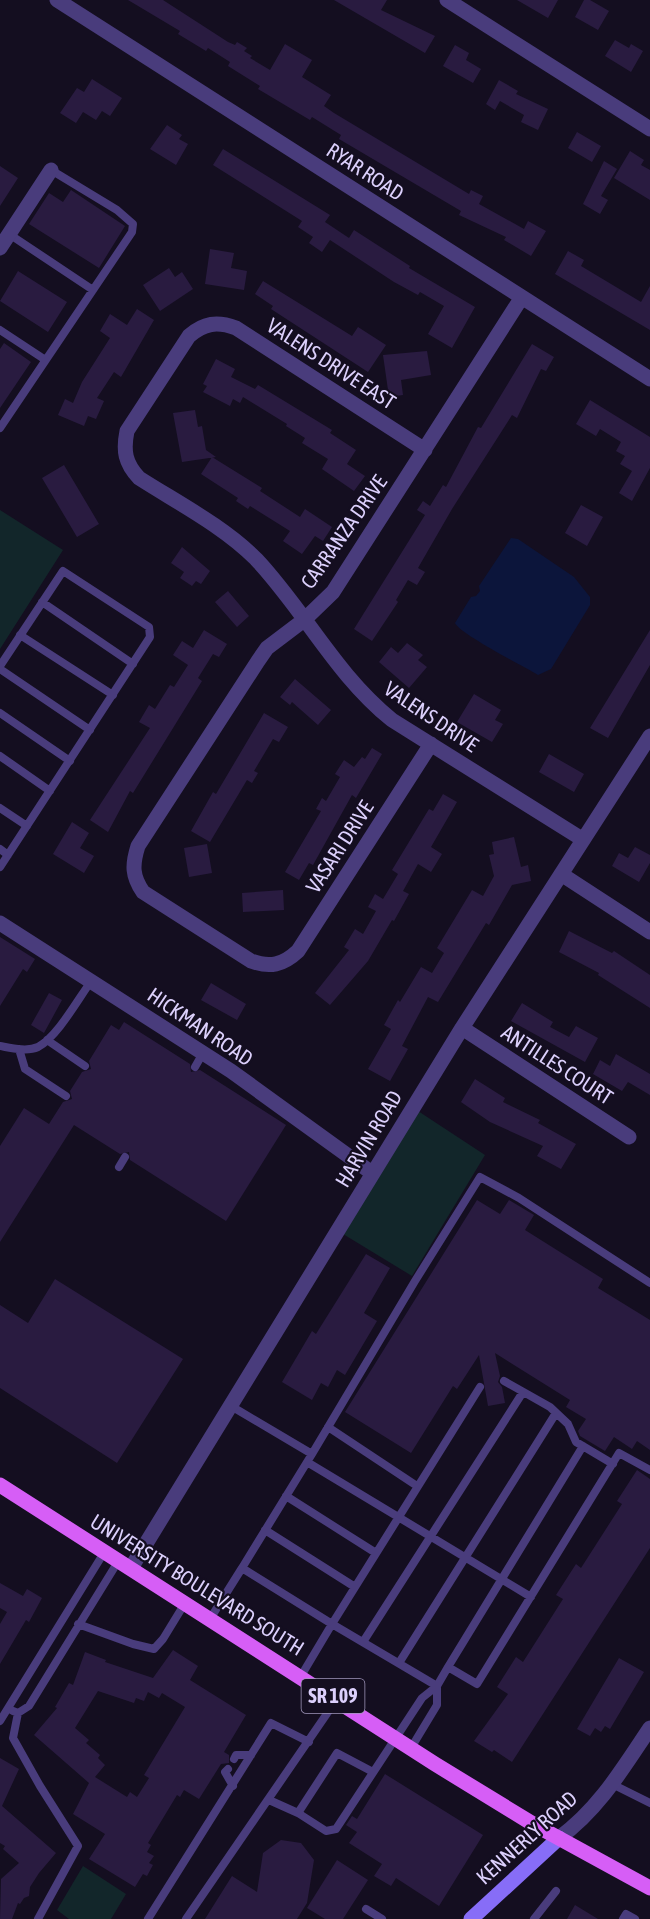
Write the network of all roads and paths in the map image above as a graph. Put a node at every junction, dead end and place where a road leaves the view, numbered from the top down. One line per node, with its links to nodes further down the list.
1 (57, 0): 8 (street, RYAR ROAD)
2 (447, 0): 3 (street)
3 (650, 129)
4 (51, 170): 5 (street); 7 (lane)
5 (9, 234): 6 (street); 7 (lane)
6 (0, 248)
7 (93, 291): 10 (lane)
8 (522, 297): 11 (street, RYAR ROAD); 13 (street, CARRANZA DRIVE)
9 (0, 330): 10 (lane)
10 (44, 359): 12 (lane)
11 (650, 379)
12 (0, 428)
13 (425, 450): 14 (street, VALENS DRIVE EAST); 16 (street, CARRANZA DRIVE)
14 (125, 457): 16 (street, VALENS DRIVE)
15 (42, 602): 17 (lane); 18 (lane); 18 (lane)
16 (304, 620): 24 (street, VALENS DRIVE); 37 (street, CARRANZA DRIVE)
17 (20, 635): 19 (lane); 20 (lane)
18 (133, 664): 20 (lane)
19 (0, 667): 22 (lane)
20 (113, 695): 22 (lane)
21 (0, 713): 26 (lane)
22 (90, 730): 26 (lane)
23 (650, 736): 30 (street, HARVIN ROAD)
24 (431, 744): 30 (street, VALENS DRIVE); 37 (street, VASARI DRIVE)
25 (0, 756): 27 (lane)
26 (70, 760): 27 (lane)
27 (50, 791): 29 (lane)
28 (0, 808): 29 (lane)
29 (27, 826): 32 (lane)
30 (582, 839): 34 (street, HARVIN ROAD)
31 (0, 849): 32 (lane)
32 (8, 855): 33 (lane)
33 (0, 867)
34 (561, 874): 36 (street); 39 (street, HARVIN ROAD)
35 (0, 922): 38 (street, HICKMAN ROAD)
36 (650, 932)
37 (277, 964)
38 (92, 980): 40 (lane); 43 (street, HICKMAN ROAD)
39 (462, 1028): 47 (street, ANTILLES COURT); 50 (street, HARVIN ROAD)
40 (47, 1040): 42 (lane); 44 (lane)
41 (0, 1046): 42 (lane)
42 (19, 1049): 46 (lane)
43 (204, 1053): 45 (lane); 50 (street, HICKMAN ROAD)
44 (86, 1066)
45 (195, 1067)
46 (66, 1096)
47 (629, 1137)
48 (125, 1157): 49 (lane)
49 (119, 1167)
50 (372, 1173): 55 (street, HARVIN ROAD)
51 (650, 1283): 57 (lane)
52 (504, 1381): 54 (lane)
53 (480, 1387): 63 (lane)
54 (523, 1392): 56 (lane); 67 (lane)
55 (231, 1406): 59 (lane); 71 (street, HARVIN ROAD)
56 (556, 1413): 58 (lane); 70 (lane)
57 (328, 1427): 59 (lane); 63 (lane)
58 (583, 1446): 60 (lane); 73 (lane)
59 (310, 1458): 64 (lane); 65 (lane)
60 (613, 1464): 61 (lane); 75 (lane)
61 (650, 1470)
62 (0, 1485): 68 (main road, UNIVERSITY BOULEVARD SOUTH / SR 109)
63 (417, 1486): 65 (lane)
64 (286, 1496): 66 (lane); 69 (lane)
65 (398, 1517): 67 (lane); 69 (lane)
66 (265, 1530): 72 (lane); 74 (lane)
67 (430, 1536): 70 (lane); 80 (lane)
68 (105, 1551): 71 (main road, UNIVERSITY BOULEVARD SOUTH / SR 109); 86 (lane)
69 (376, 1553): 74 (lane)
70 (464, 1557): 73 (lane); 81 (lane)
71 (125, 1564): 76 (main road, UNIVERSITY BOULEVARD SOUTH / SR 109); 78 (lane)
72 (242, 1568): 77 (lane); 79 (lane)
73 (501, 1579): 75 (lane); 82 (lane)
74 (355, 1587): 79 (lane)
75 (531, 1597): 82 (lane)
76 (185, 1603): 77 (main road, UNIVERSITY BOULEVARD SOUTH / SR 109); 78 (lane)
77 (210, 1619): 83 (main road, UNIVERSITY BOULEVARD SOUTH / SR 109)
78 (78, 1624): 87 (lane)
79 (332, 1624): 80 (lane); 83 (lane)
80 (363, 1642): 81 (lane)
81 (399, 1663): 84 (lane)
82 (448, 1667): 84 (lane)
83 (301, 1676): 85 (main road, UNIVERSITY BOULEVARD SOUTH / SR 109)
84 (437, 1686): 90 (lane); 92 (lane)
85 (337, 1699): 90 (main road, UNIVERSITY BOULEVARD SOUTH / SR 109); 91 (lane)
86 (8, 1707): 87 (lane); 88 (lane)
87 (18, 1713): 107 (lane)
88 (0, 1721)
89 (650, 1728): 97 (street, KENNERLY ROAD)
90 (396, 1738): 92 (main road, UNIVERSITY BOULEVARD SOUTH / SR 109); 96 (lane)
91 (309, 1742): 93 (lane); 99 (lane)
92 (411, 1748): 102 (main road, UNIVERSITY BOULEVARD SOUTH / SR 109)
93 (252, 1755): 94 (lane); 98 (lane)
94 (234, 1759)
95 (228, 1769): 98 (lane)
96 (373, 1772): 101 (lane); 101 (lane)
97 (612, 1784): 100 (lane); 102 (street, KENNERLY ROAD)
98 (233, 1786): 108 (lane)
99 (269, 1800): 101 (lane); 109 (lane)
100 (650, 1803)
101 (298, 1813)
102 (559, 1838): 103 (main road, UNIVERSITY BOULEVARD SOUTH / SR 109); 106 (street, KENNERLY ROAD)
103 (650, 1888)
104 (556, 1891): 111 (lane)
105 (366, 1909): 110 (lane)
106 (474, 1918)
107 (38, 1919)
108 (148, 1919)
109 (186, 1919)
110 (382, 1919)
111 (534, 1919)
112 (623, 1919): 113 (lane)
113 (635, 1919)

